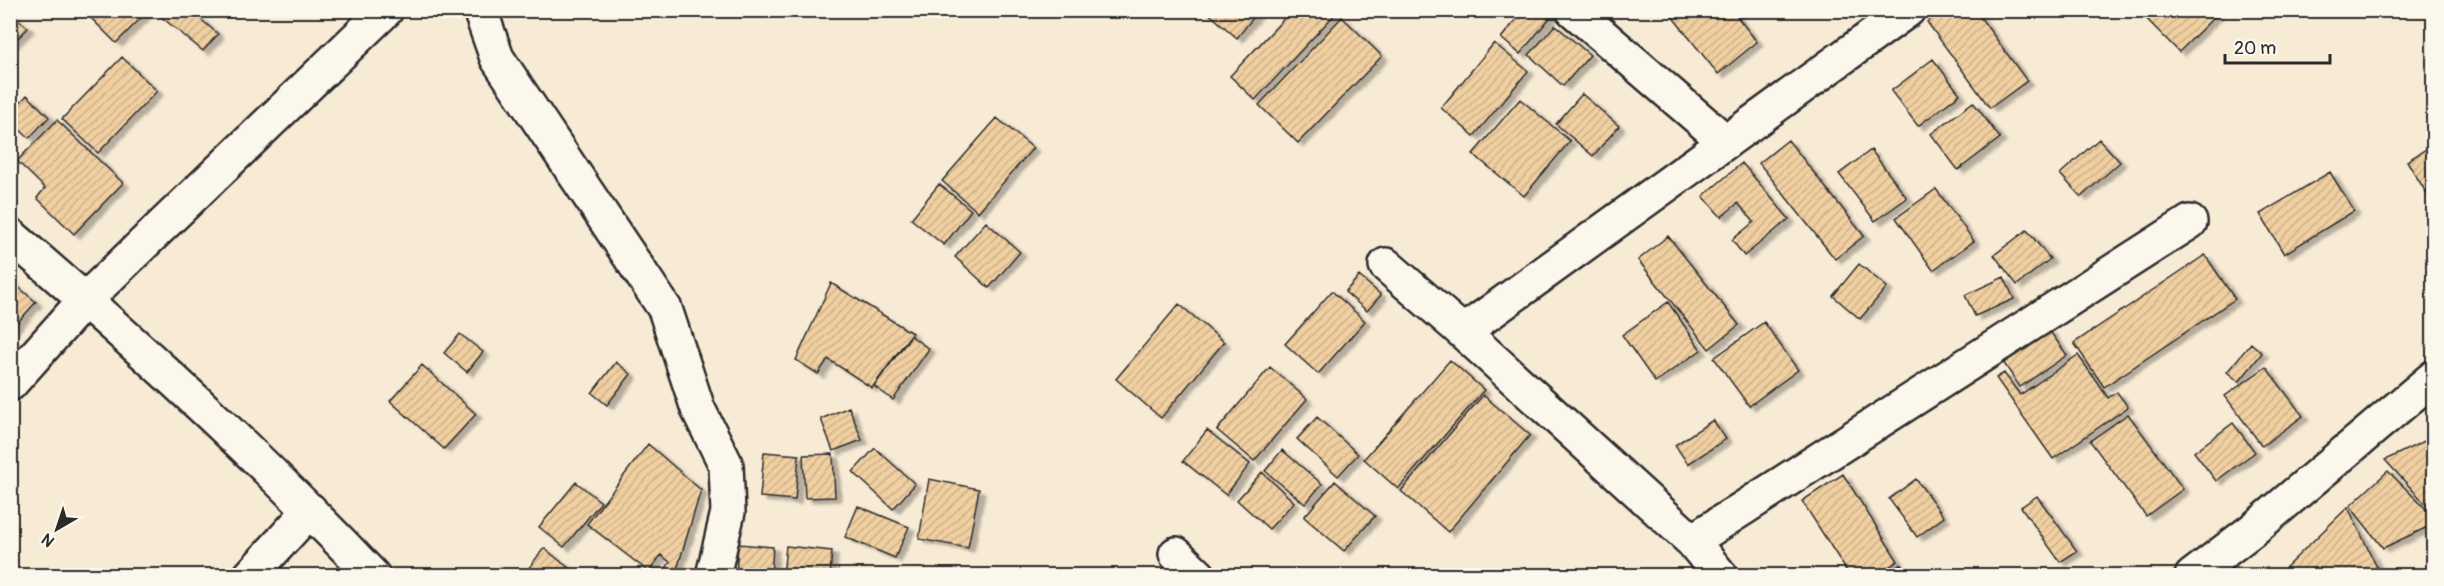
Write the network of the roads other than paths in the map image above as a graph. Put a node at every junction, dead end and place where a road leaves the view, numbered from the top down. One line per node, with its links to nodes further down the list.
1 (386, 10): 9 (street)
2 (480, 10): 17 (street)
3 (1573, 10): 5 (street)
4 (1908, 10): 5 (street)
5 (1726, 142): 10 (street)
6 (2190, 222): 14 (street)
7 (10, 235): 9 (street)
8 (1386, 265): 10 (street)
9 (86, 300): 12 (street); 13 (street)
10 (1463, 332): 14 (street)
11 (2433, 377): 19 (street)
12 (10, 384)
13 (310, 510): 15 (street); 16 (street)
14 (1692, 542): 18 (street)
15 (250, 576)
16 (373, 576)
17 (713, 576)
18 (1722, 576)
19 (2192, 576)

